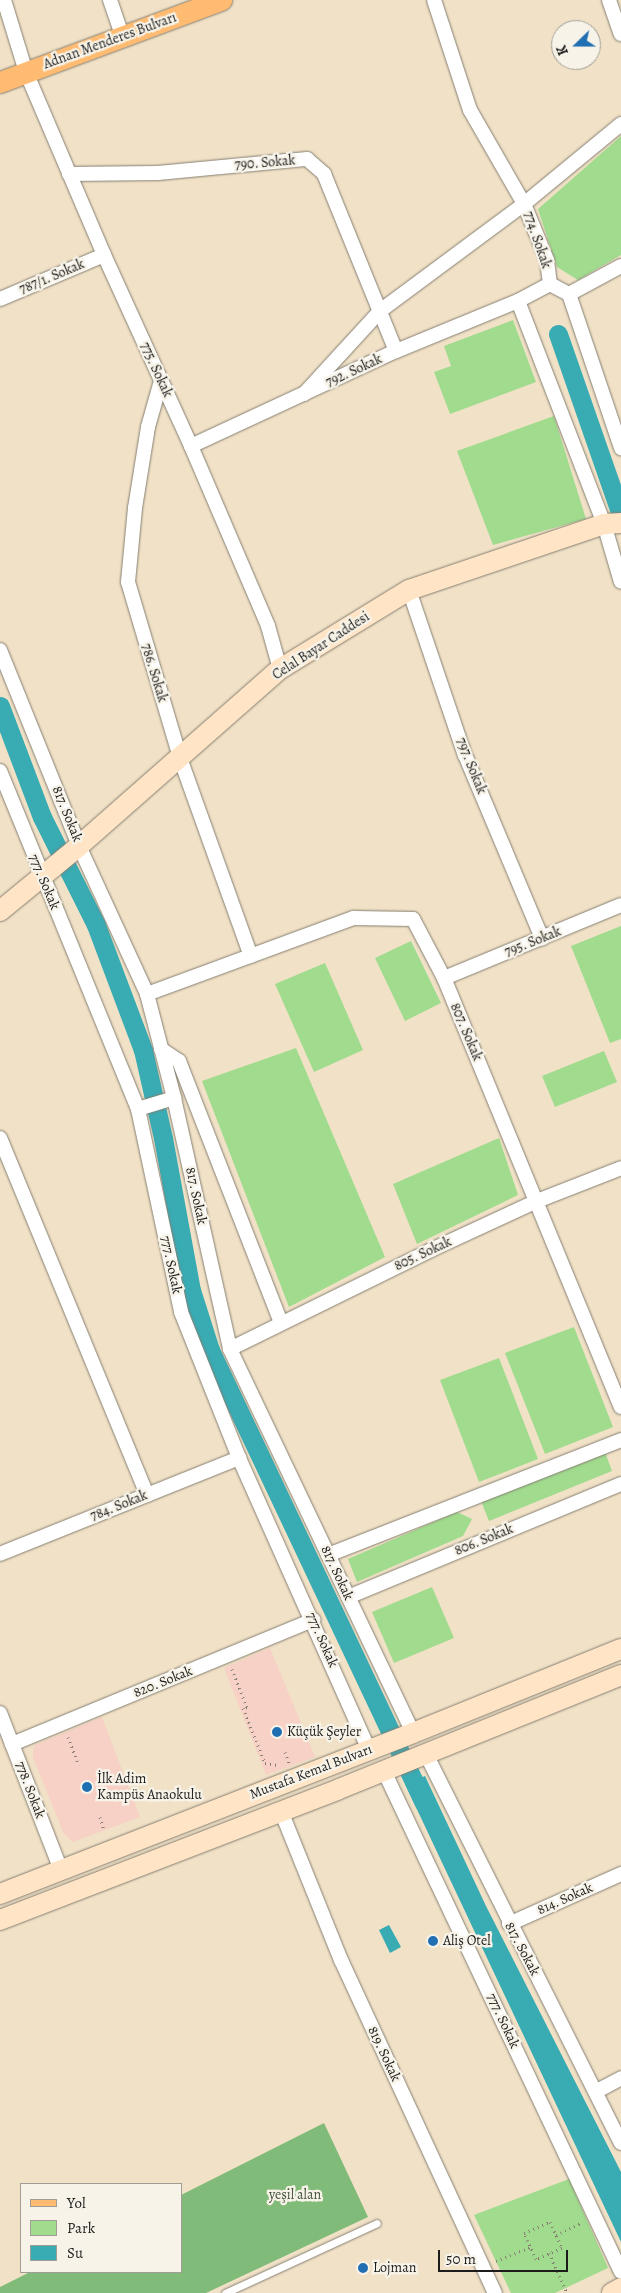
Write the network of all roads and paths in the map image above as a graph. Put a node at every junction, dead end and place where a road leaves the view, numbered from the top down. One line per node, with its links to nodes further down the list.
1 (4, 0): 8 (street, 775. Sokak)
2 (110, 0): 7 (street)
3 (221, 0): 7 (main road, Adnan Menderes Bulvarı)
4 (434, 0): 12 (street, 774. Sokak)
5 (609, 0): 6 (street)
6 (621, 34)
7 (122, 35): 8 (main road, Adnan Menderes Bulvarı)
8 (26, 72): 9 (main road, Adnan Menderes Bulvarı); 11 (street, 775. Sokak)
9 (0, 82)
10 (621, 124): 12 (street)
11 (69, 174): 13 (street, 775. Sokak); 19 (street, 790. Sokak)
12 (524, 204): 15 (street, 774. Sokak); 19 (street)
13 (104, 255): 17 (street, 787/1. Sokak); 21 (street, 775. Sokak)
14 (621, 266): 16 (street)
15 (550, 284): 16 (street); 18 (street, 774. Sokak)
16 (569, 294): 24 (street)
17 (0, 299)
18 (518, 300): 20 (street, 792. Sokak); 25 (street)
19 (380, 311): 20 (street, 790. Sokak); 22 (street)
20 (396, 351): 22 (street, 792. Sokak)
21 (161, 381): 23 (street, 775. Sokak); 30 (street, 786. Sokak)
22 (304, 394): 23 (street, 792. Sokak)
23 (191, 446): 29 (street, 775. Sokak)
24 (621, 448)
25 (613, 524): 26 (street); 27 (main road, Celal Bayar Caddesi)
26 (621, 582)
27 (409, 590): 29 (main road, Celal Bayar Caddesi); 36 (street, 797. Sokak)
28 (0, 650): 32 (street, 817. Sokak)
29 (280, 669): 30 (main road, Celal Bayar Caddesi)
30 (180, 758): 32 (main road, Celal Bayar Caddesi); 37 (street, 786. Sokak)
31 (0, 771): 33 (street, 777. Sokak)
32 (79, 846): 33 (main road, Celal Bayar Caddesi); 39 (street, 817. Sokak)
33 (40, 877): 35 (main road, Celal Bayar Caddesi); 42 (street, 777. Sokak)
34 (621, 905): 36 (street, 795. Sokak)
35 (0, 911)
36 (542, 938): 38 (street, 795. Sokak)
37 (251, 956): 38 (street, 807. Sokak); 39 (street, 807. Sokak)
38 (444, 978): 45 (street, 807. Sokak)
39 (147, 994): 40 (street, 817. Sokak)
40 (161, 1049): 41 (street, 817. Sokak); 46 (street)
41 (174, 1098): 42 (street); 47 (street, 817. Sokak)
42 (138, 1109): 50 (street, 777. Sokak)
43 (0, 1138): 52 (street)
44 (621, 1168): 45 (street, 805. Sokak)
45 (537, 1201): 46 (street, 805. Sokak); 48 (street, 807. Sokak)
46 (281, 1322): 47 (street, 805. Sokak)
47 (230, 1349): 54 (street, 817. Sokak)
48 (621, 1407)
49 (621, 1440): 54 (street)
50 (239, 1458): 52 (street, 784. Sokak); 56 (street, 777. Sokak)
51 (621, 1484): 55 (street, 806. Sokak)
52 (147, 1495): 53 (street, 784. Sokak)
53 (0, 1554)
54 (328, 1555): 55 (street, 817. Sokak)
55 (348, 1597): 62 (street, 817. Sokak)
56 (313, 1620): 63 (street, 820. Sokak); 64 (street, 777. Sokak)
57 (621, 1649): 62 (main road, Mustafa Kemal Bulvarı)
58 (231, 1665): 66 (path)
59 (621, 1675): 65 (main road, Mustafa Kemal Bulvarı)
60 (0, 1712): 63 (street, 778. Sokak)
61 (66, 1732): 67 (path)
62 (414, 1733): 64 (main road, Mustafa Kemal Bulvarı)
63 (12, 1744): 72 (street, 778. Sokak)
64 (369, 1750): 72 (main road, Mustafa Kemal Bulvarı)
65 (426, 1754): 68 (main road, Mustafa Kemal Bulvarı); 76 (street, 817. Sokak)
66 (289, 1763)
67 (79, 1765)
68 (384, 1771): 69 (main road, Mustafa Kemal Bulvarı); 80 (street, 777. Sokak)
69 (281, 1812): 75 (main road, Mustafa Kemal Bulvarı); 85 (street, 819. Sokak)
70 (100, 1817): 71 (path)
71 (104, 1830)
72 (60, 1868): 74 (main road, Mustafa Kemal Bulvarı)
73 (621, 1874): 76 (street, 814. Sokak)
74 (0, 1894)
75 (0, 1920)
76 (509, 1924): 78 (street, 817. Sokak)
77 (621, 2078): 78 (street)
78 (597, 2090): 79 (street, 817. Sokak)
79 (621, 2143)
80 (595, 2217): 82 (path); 86 (street, 777. Sokak)
81 (377, 2223): 88 (lane)
82 (556, 2234): 83 (path); 84 (path)
83 (530, 2247): 84 (path); 85 (path)
84 (549, 2253): 90 (path)
85 (484, 2266): 89 (street, 819. Sokak)
86 (621, 2272)
87 (621, 2288): 91 (main road)
88 (225, 2293)
89 (495, 2293)
90 (567, 2293)
91 (612, 2293)

